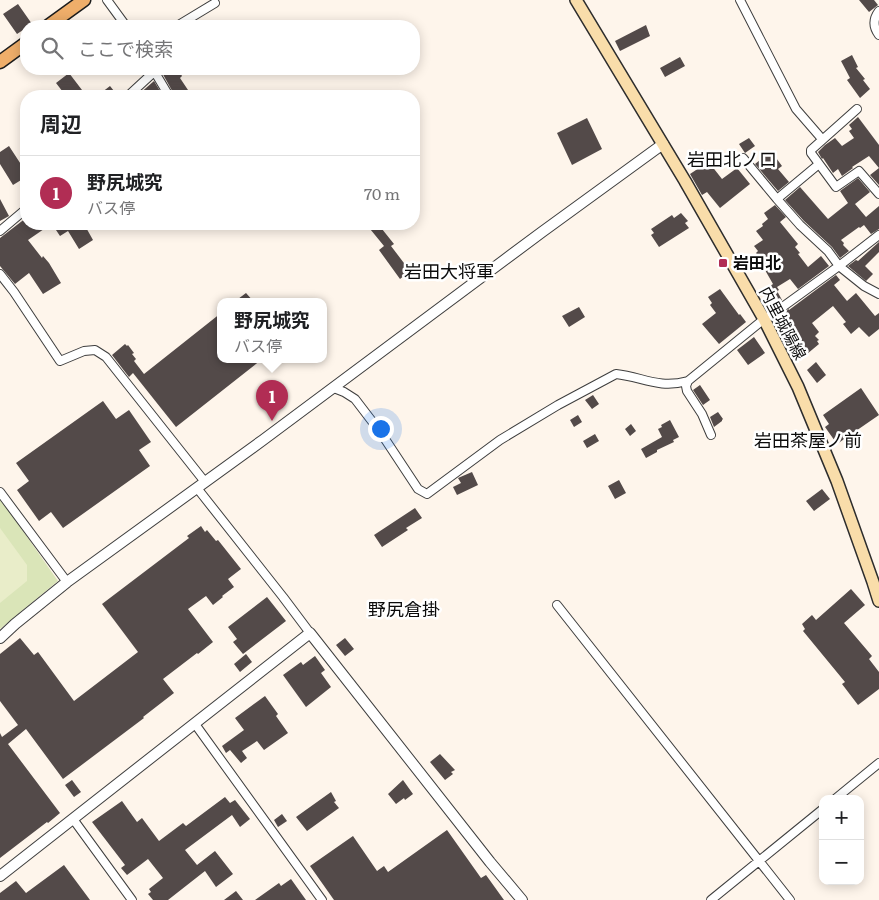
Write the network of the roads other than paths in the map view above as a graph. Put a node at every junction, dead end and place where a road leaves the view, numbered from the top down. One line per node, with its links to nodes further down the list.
1 (84, 0): 7 (main road)
2 (107, 0): 8 (street)
3 (576, 0): 19 (main road, 内里城陽線)
4 (740, 0): 18 (street)
5 (215, 3): 9 (street)
6 (879, 10): 10 (street)
7 (56, 20)
8 (122, 20)
9 (187, 20)
10 (879, 35)
11 (20, 47): 12 (main road)
12 (0, 62)
13 (149, 75): 15 (street)
14 (157, 75): 16 (street)
15 (134, 90)
16 (166, 90)
17 (857, 109): 18 (street)
18 (822, 139): 21 (street)
19 (663, 144): 30 (main road, 内里城陽線); 32 (street)
20 (743, 158): 23 (street)
21 (819, 164): 22 (street); 23 (street)
22 (879, 194)
23 (777, 199): 27 (street)
24 (20, 214): 25 (street)
25 (0, 231)
26 (879, 234): 27 (street)
27 (839, 266): 29 (street); 30 (street)
28 (0, 274): 34 (street)
29 (879, 294)
30 (764, 318): 31 (street); 37 (main road, 内里城陽線)
31 (688, 381): 32 (street); 33 (street)
32 (334, 388): 34 (street)
33 (711, 435)
34 (201, 485): 36 (street); 39 (street)
35 (0, 492): 36 (street)
36 (66, 582): 40 (street)
37 (879, 601)
38 (556, 605): 46 (street)
39 (310, 633): 41 (street); 50 (street)
40 (0, 638)
41 (195, 724): 45 (street); 49 (street)
42 (879, 763): 43 (street)
43 (840, 795)
44 (819, 812): 46 (street)
45 (73, 819): 47 (street); 48 (street)
46 (759, 861): 51 (street); 52 (street)
47 (0, 876)
48 (132, 900)
49 (322, 900)
50 (522, 900)
51 (711, 900)
52 (790, 900)

